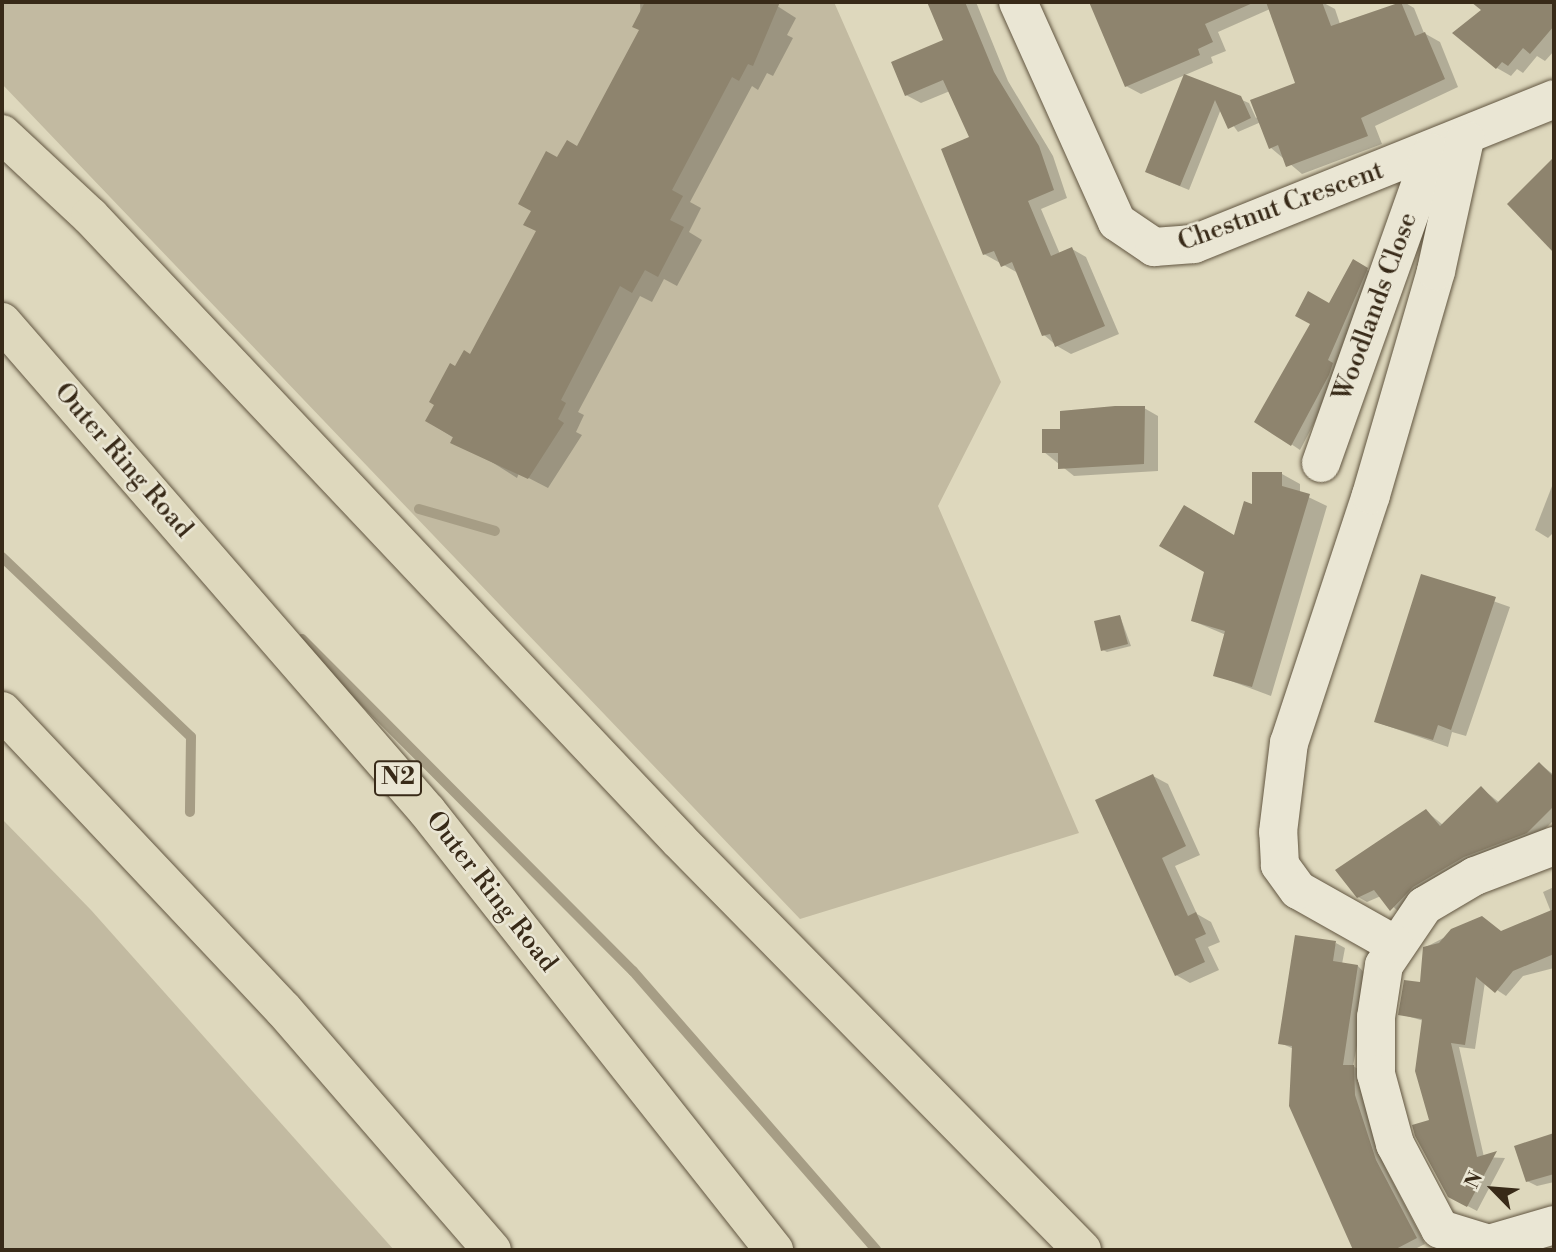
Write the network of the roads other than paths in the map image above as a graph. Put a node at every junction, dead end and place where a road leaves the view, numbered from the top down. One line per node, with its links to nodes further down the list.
1 (1018, 2): 4 (street, Chestnut Crescent)
2 (1554, 99): 4 (street, Chestnut Crescent)
3 (2, 134): 13 (highway)
4 (1448, 145): 6 (street, Woodlands Close); 9 (street)
5 (2, 322): 12 (highway, Outer Ring Road / N2)
6 (1321, 463)
7 (2, 711): 11 (highway)
8 (1554, 846): 9 (street)
9 (1394, 944): 10 (street)
10 (1554, 1225)
11 (492, 1250)
12 (774, 1250)
13 (1082, 1250)

